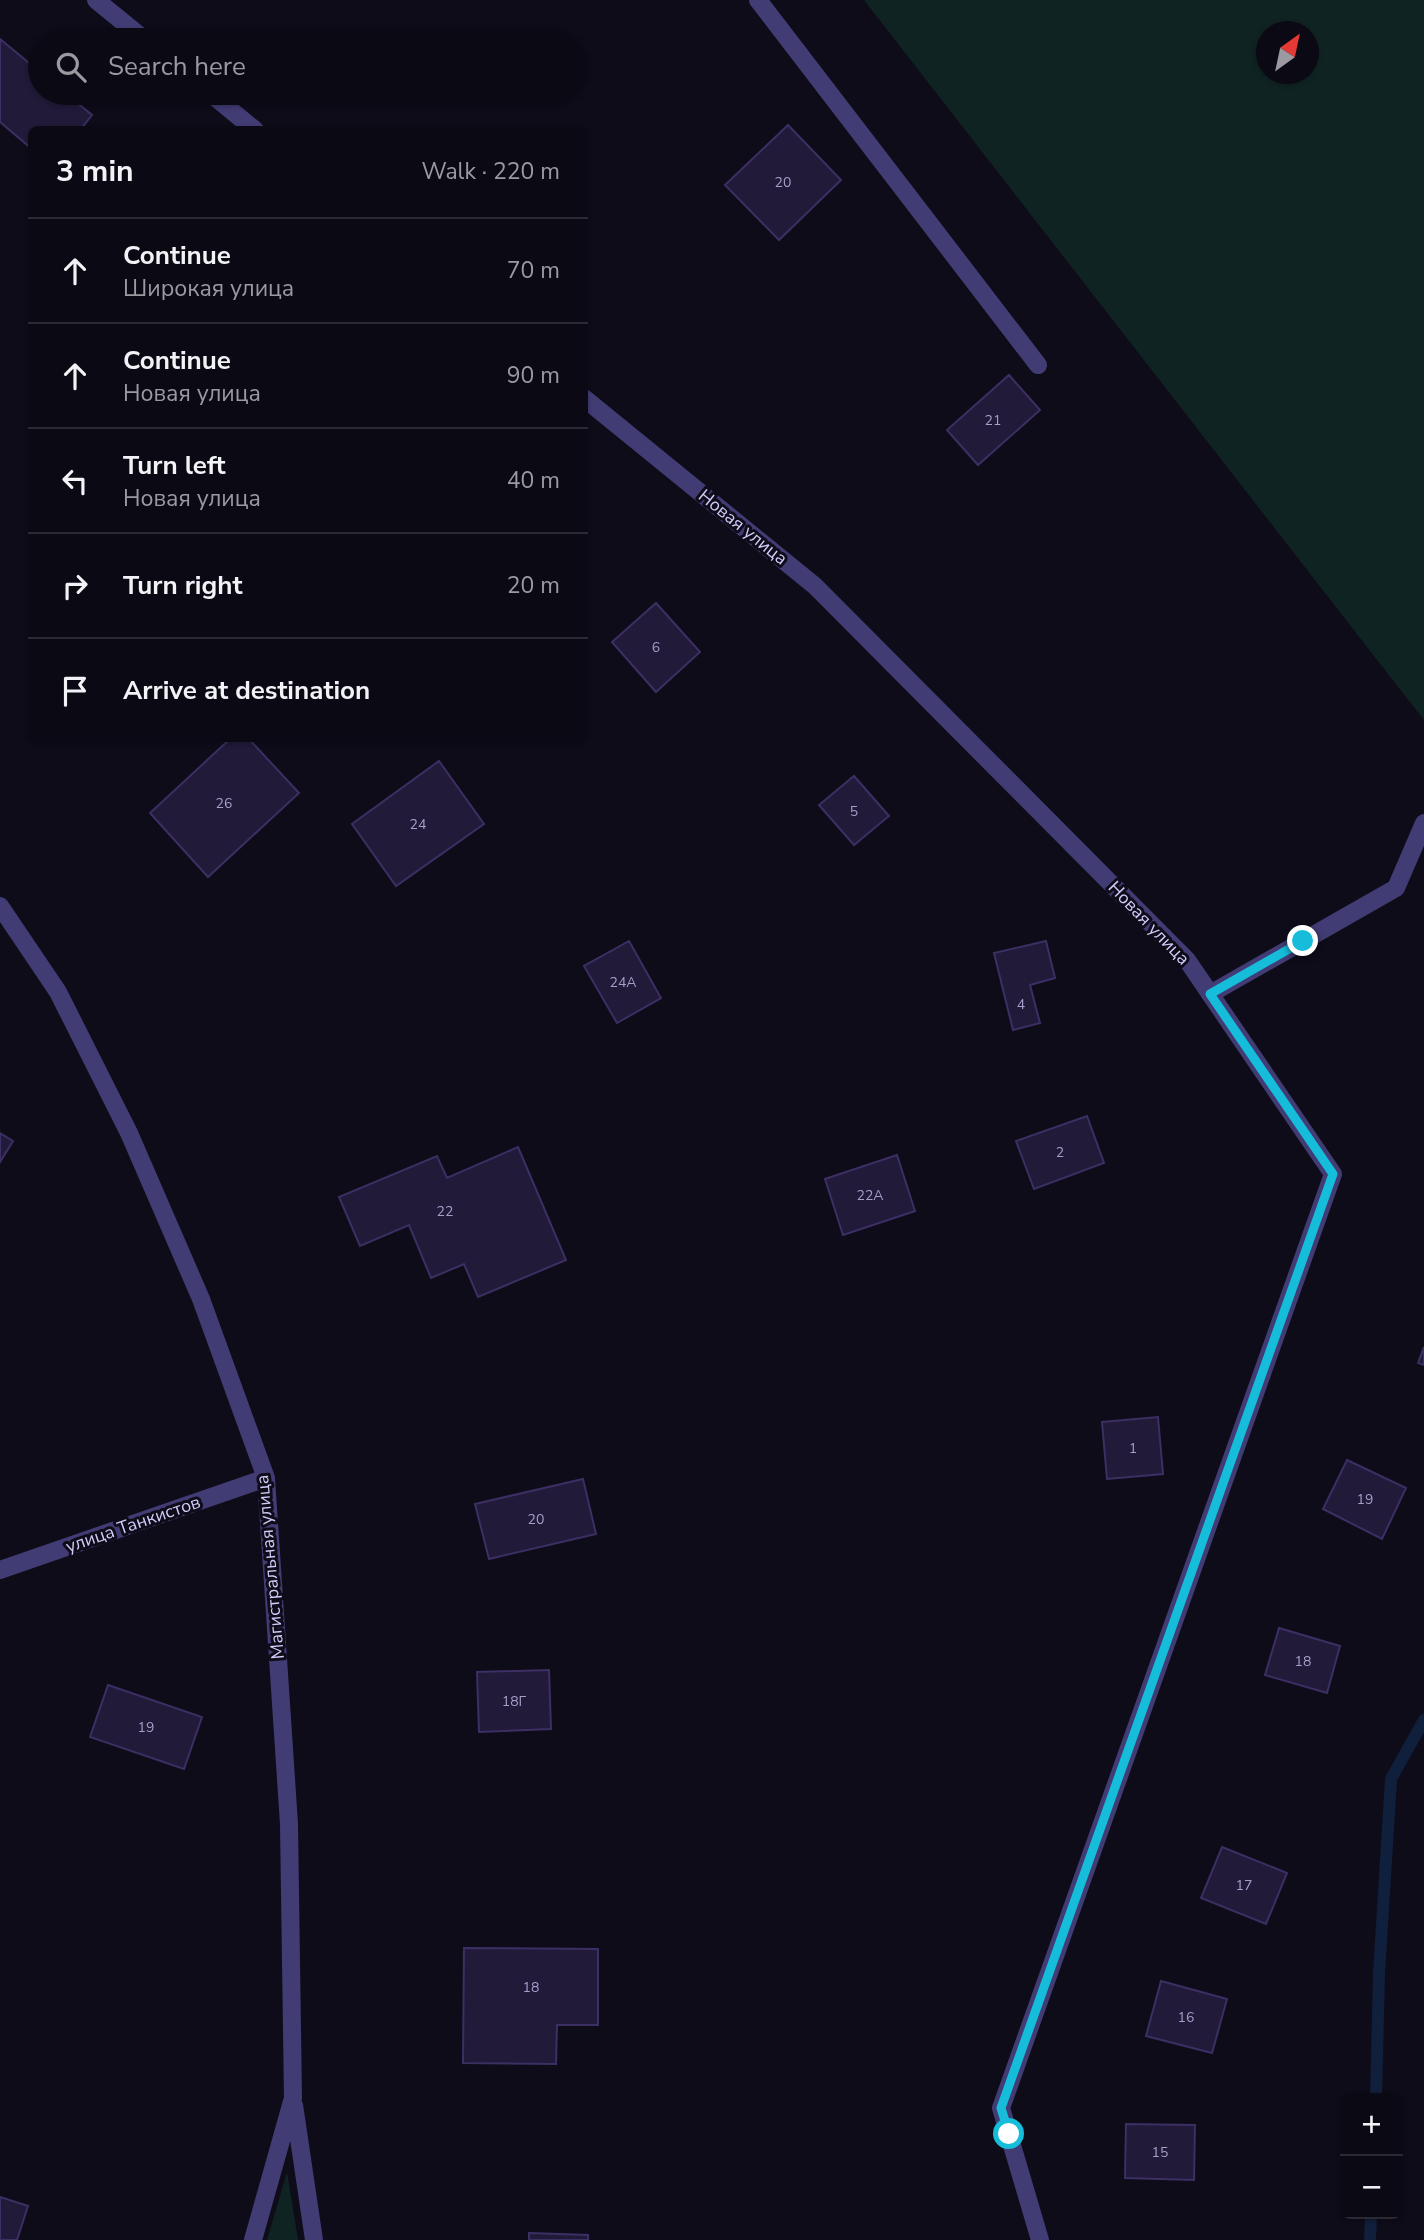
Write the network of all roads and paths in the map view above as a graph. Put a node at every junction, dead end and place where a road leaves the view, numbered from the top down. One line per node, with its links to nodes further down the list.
1 (96, 0): 3 (street)
2 (758, 0): 6 (street)
3 (130, 28)
4 (225, 105): 5 (street)
5 (250, 126)
6 (1038, 365)
7 (588, 401): 10 (street, Новая улица)
8 (1424, 823): 10 (street)
9 (0, 906): 11 (street, Магистральная улица)
10 (1210, 994): 16 (street, Новая улица)
11 (266, 1478): 12 (street, улица Танкистов); 13 (street, Магистральная улица)
12 (0, 1570)
13 (293, 2098): 14 (street, Магистральная улица); 15 (street)
14 (253, 2240)
15 (314, 2240)
16 (1040, 2240)

